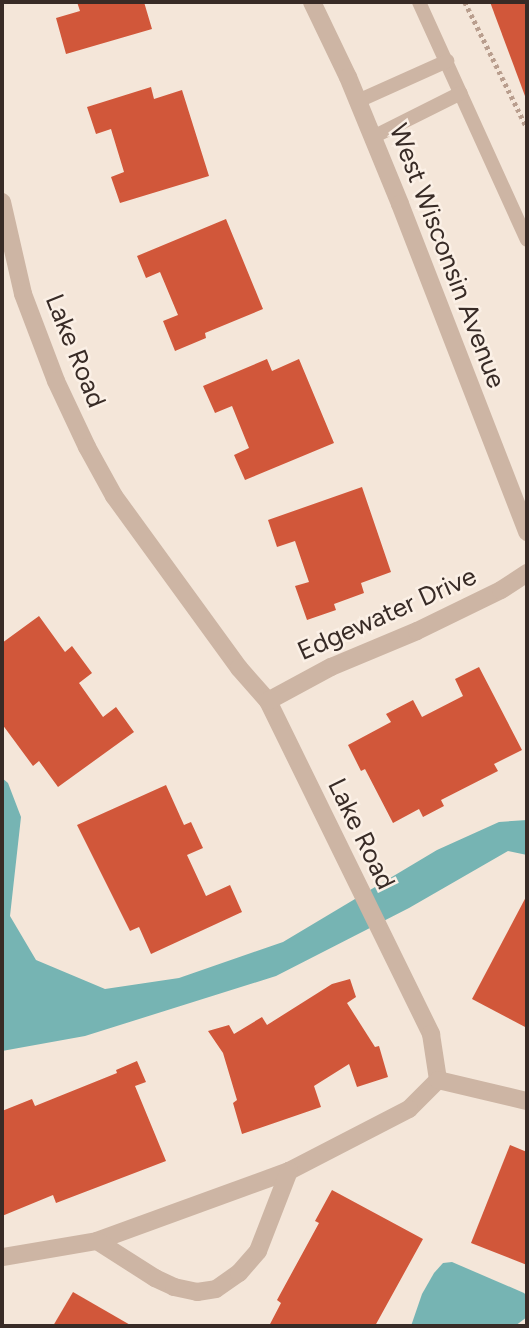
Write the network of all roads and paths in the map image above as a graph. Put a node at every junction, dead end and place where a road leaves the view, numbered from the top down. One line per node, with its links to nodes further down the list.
1 (312, 2): 6 (street, West Wisconsin Avenue)
2 (419, 2): 4 (lane)
3 (465, 2): 7 (path)
4 (447, 61): 5 (lane); 6 (lane)
5 (461, 93): 8 (lane); 10 (lane)
6 (358, 102): 8 (street, West Wisconsin Avenue)
7 (527, 128)
8 (373, 137): 11 (street, West Wisconsin Avenue)
9 (2, 202): 13 (street, Lake Road)
10 (527, 240)
11 (527, 532)
12 (527, 573): 13 (street, Edgewater Drive)
13 (268, 701): 14 (street, Lake Road)
14 (438, 1080): 15 (street); 16 (street)
15 (527, 1101)
16 (289, 1171): 17 (street); 17 (street)
17 (97, 1241): 18 (street)
18 (2, 1257)

